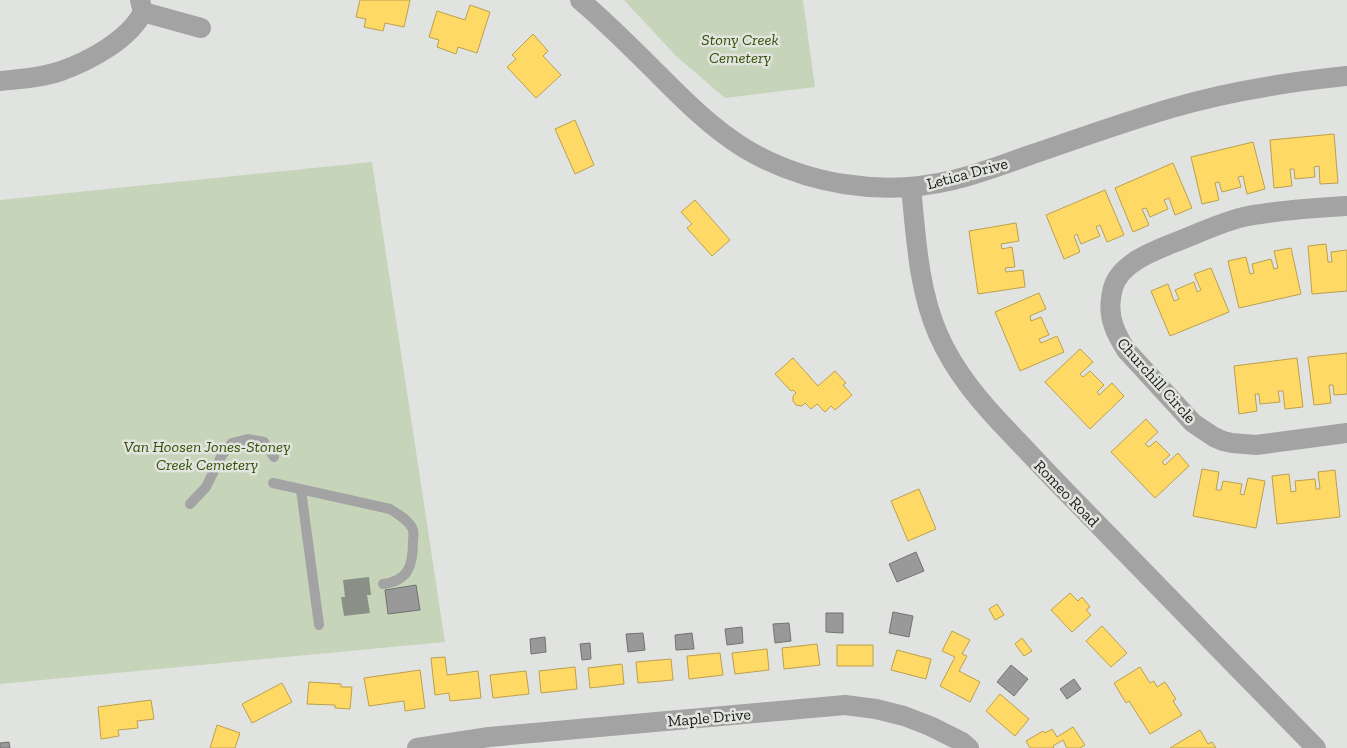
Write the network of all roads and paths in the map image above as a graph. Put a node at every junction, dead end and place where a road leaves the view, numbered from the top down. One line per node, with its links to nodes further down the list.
1 (580, 0): 6 (street, Letica Drive)
2 (141, 6): 3 (street); 5 (street)
3 (201, 28)
4 (1347, 76): 6 (street, Letica Drive)
5 (0, 81)
6 (911, 187): 17 (street, Romeo Road)
7 (1347, 206): 8 (street, Churchill Circle)
8 (1347, 433)
9 (274, 457): 12 (lane)
10 (273, 483): 11 (lane)
11 (301, 490): 13 (lane); 14 (lane)
12 (190, 504)
13 (383, 584)
14 (319, 625)
15 (417, 748): 16 (street, Maple Drive)
16 (969, 748)
17 (1316, 748)

